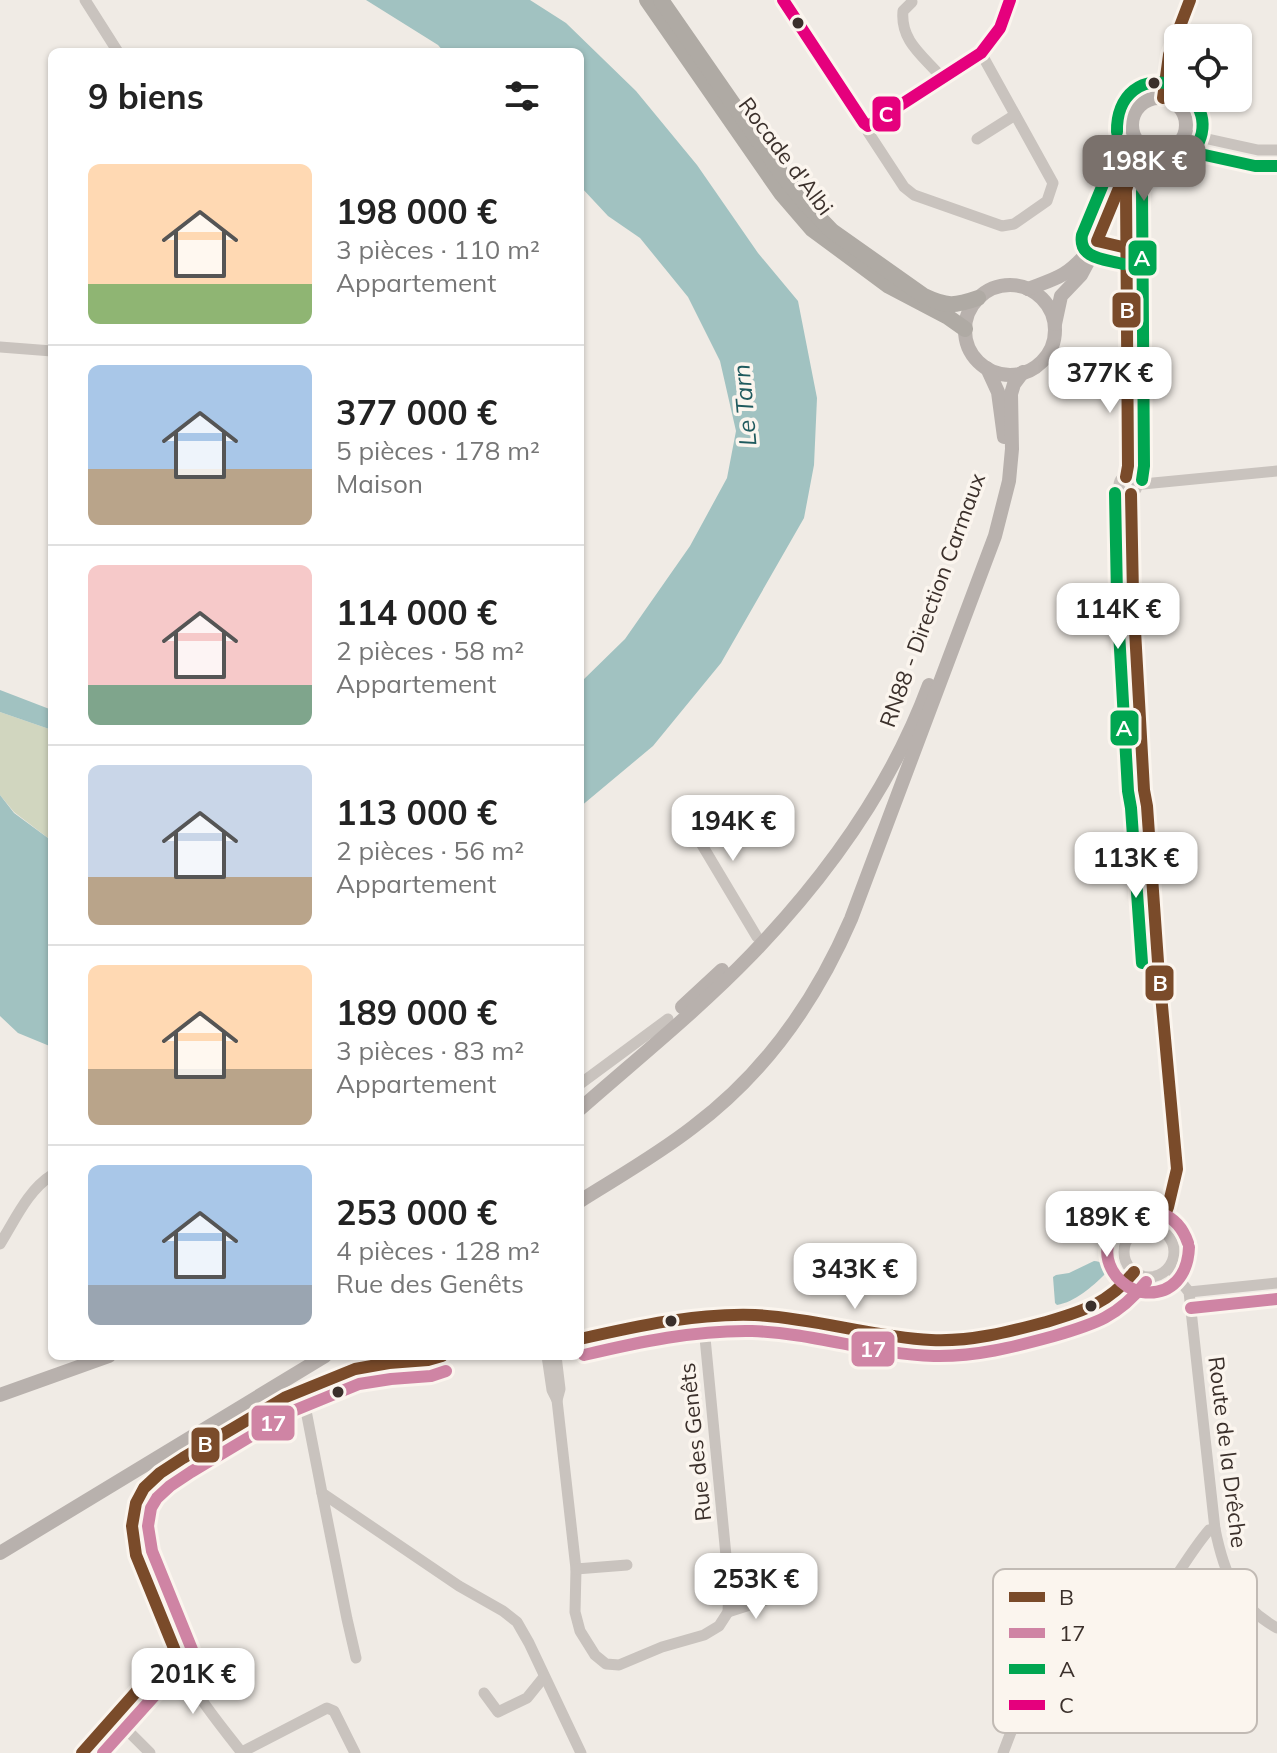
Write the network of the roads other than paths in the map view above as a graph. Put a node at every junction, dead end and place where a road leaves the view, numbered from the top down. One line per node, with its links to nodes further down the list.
1 (85, 0): 8 (street)
2 (647, 0): 24 (highway, Rocade d'Albi)
3 (661, 0): 22 (highway, Rocade d'Albi)
4 (783, 0): 13 (street)
5 (1010, 0): 9 (street)
6 (1190, 0): 11 (main road)
7 (912, 2): 10 (street)
8 (115, 48)
9 (981, 53): 10 (street); 12 (street)
10 (942, 78): 13 (street)
11 (1163, 98): 14 (main road); 16 (main road)
12 (1015, 115): 13 (street); 15 (street)
13 (868, 126)
14 (1185, 134): 17 (street); 18 (main road)
15 (977, 139)
16 (1136, 141): 18 (main road); 19 (main road)
17 (1277, 150)
18 (1149, 151): 20 (street)
19 (1097, 241): 20 (street); 21 (main road); 23 (main road)
20 (1127, 248): 30 (street)
21 (1028, 289): 22 (main road); 23 (main road)
22 (978, 298): 24 (main road)
23 (1055, 325): 28 (main road)
24 (965, 329): 27 (main road)
25 (0, 347): 26 (street)
26 (48, 351)
27 (987, 368): 28 (main road); 31 (main road, RN88 - Direction Carmaux)
28 (1023, 372): 39 (main road)
29 (1277, 471): 30 (street)
30 (1130, 487): 40 (street)
31 (927, 690): 33 (main road); 37 (main road, RN88 - Direction Carmaux)
32 (680, 808): 33 (street)
33 (757, 937): 34 (main road)
34 (668, 1019): 35 (street); 36 (main road)
35 (584, 1081)
36 (584, 1093)
37 (584, 1106)
38 (48, 1177): 41 (street)
39 (584, 1199)
40 (1159, 1230): 42 (street); 43 (street)
41 (0, 1244)
42 (1169, 1267): 43 (street); 45 (street)
43 (1134, 1272): 46 (street)
44 (1277, 1283): 45 (street)
45 (1189, 1292): 57 (street, Route de la Drêche)
46 (703, 1317): 47 (street); 64 (street, Rue des Genêts)
47 (584, 1338)
48 (98, 1360): 54 (main road)
49 (318, 1360): 58 (main road)
50 (428, 1360): 53 (street)
51 (548, 1360): 55 (street)
52 (556, 1360): 55 (street)
53 (302, 1390): 56 (street); 67 (street)
54 (0, 1395)
55 (557, 1400): 60 (street)
56 (322, 1493): 68 (street); 69 (street)
57 (1215, 1529): 61 (street); 62 (street, Route de la Drêche)
58 (0, 1553)
59 (627, 1565): 60 (street)
60 (576, 1569): 64 (street)
61 (1182, 1569)
62 (1225, 1569)
63 (775, 1597): 64 (street)
64 (728, 1612)
65 (1257, 1614): 66 (street, Route de la Drêche)
66 (1277, 1628)
67 (178, 1658): 71 (street); 73 (street)
68 (356, 1658)
69 (544, 1677): 70 (street); 77 (street)
70 (484, 1693)
71 (114, 1717): 74 (street); 75 (street)
72 (1012, 1733): 78 (street)
73 (242, 1752): 76 (street)
74 (82, 1753)
75 (150, 1753)
76 (355, 1753)
77 (581, 1753)
78 (1003, 1753)

